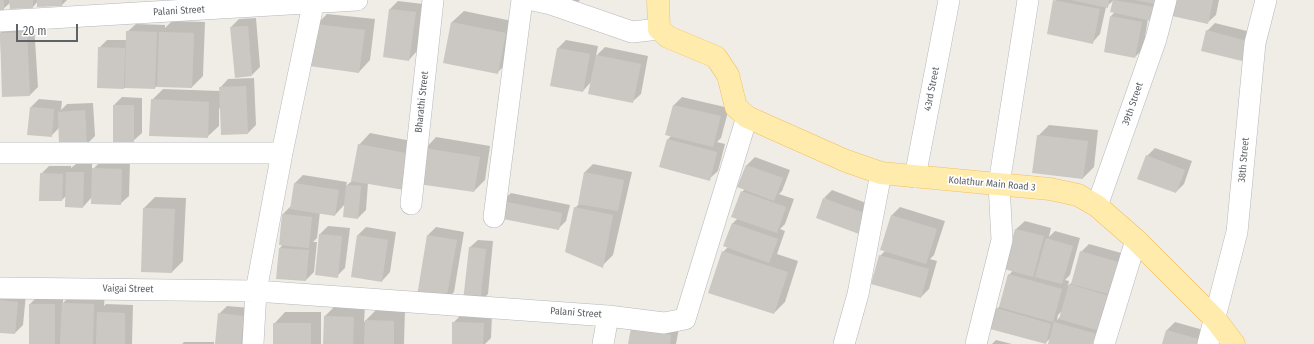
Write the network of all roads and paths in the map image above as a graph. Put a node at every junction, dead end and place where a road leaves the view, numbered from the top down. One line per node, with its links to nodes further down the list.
1 (357, 0): 10 (street, Palani Street)
2 (433, 0): 19 (street, Bharathi Street)
3 (522, 0): 21 (street)
4 (533, 0): 12 (street)
5 (658, 0): 12 (main road)
6 (949, 0): 17 (street, 43rd Street)
7 (1028, 0): 18 (street)
8 (1166, 0): 20 (street, 39th Street)
9 (1266, 0): 26 (street, 38th Street)
10 (314, 2): 11 (street, Palani Street); 15 (street)
11 (0, 21)
12 (659, 29): 13 (main road)
13 (746, 117): 16 (main road, Kolathur Main Road 3); 25 (street, Palani Street)
14 (0, 153): 15 (street)
15 (282, 153): 24 (street)
16 (881, 173): 17 (main road, Kolathur Main Road 3); 29 (street)
17 (915, 177): 18 (main road, Kolathur Main Road 3)
18 (999, 184): 20 (main road, Kolathur Main Road 3); 30 (street)
19 (411, 204)
20 (1097, 206): 22 (main road, Kolathur Main Road 3)
21 (494, 217)
22 (1136, 240): 26 (main road, Kolathur Main Road 3); 31 (street)
23 (0, 288): 24 (street, Vaigai Street)
24 (256, 291): 25 (street, Palani Street); 27 (street)
25 (608, 316): 28 (street)
26 (1215, 319): 32 (street, 38th Street); 33 (main road, Kolathur Main Road 3)
27 (253, 344)
28 (603, 344)
29 (844, 344)
30 (976, 344)
31 (1104, 344)
32 (1208, 344)
33 (1234, 344)

